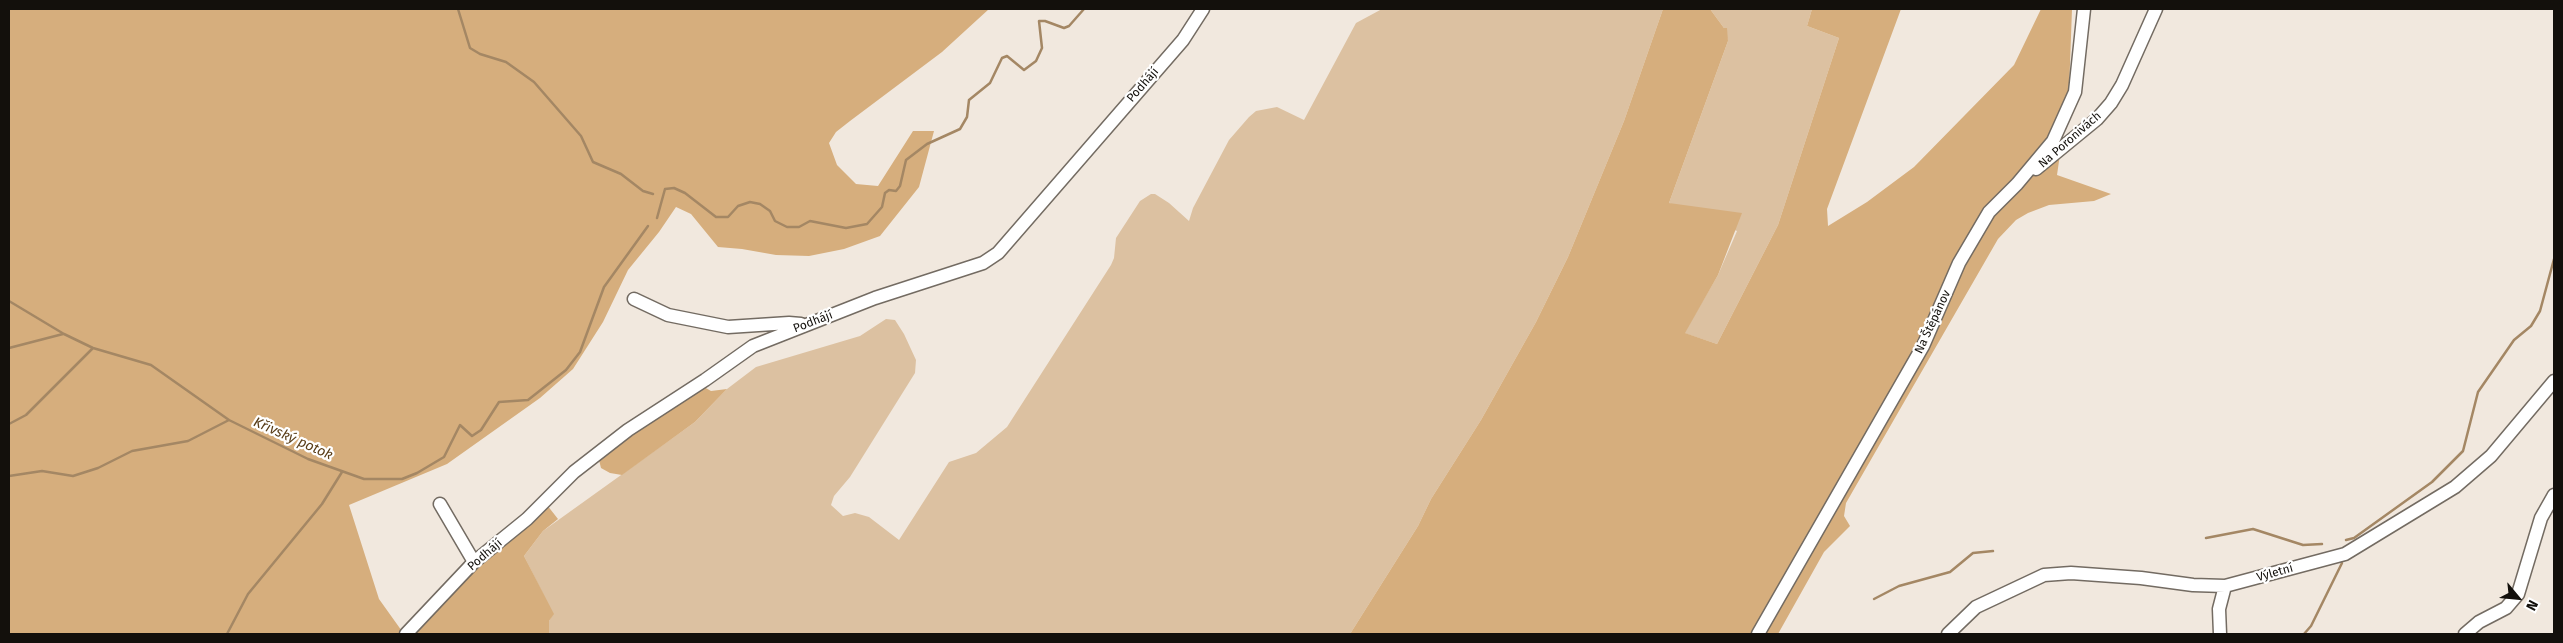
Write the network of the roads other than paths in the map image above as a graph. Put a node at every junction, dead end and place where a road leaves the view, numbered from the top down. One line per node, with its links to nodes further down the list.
1 (1203, 9): 6 (street, Podhájí)
2 (2084, 9): 4 (street, Na Štěpánov)
3 (2156, 9): 4 (street, Na Poronivách)
4 (2017, 184): 13 (street, Na Štěpánov)
5 (634, 299): 6 (street)
6 (803, 325): 10 (street, Podhájí)
7 (2554, 381): 11 (street, Výletní)
8 (2554, 498): 16 (street)
9 (440, 504): 10 (street)
10 (474, 562): 12 (street, Podhájí)
11 (2225, 586): 14 (street, Výletní); 15 (street)
12 (406, 634)
13 (1758, 634)
14 (1948, 634)
15 (2220, 634)
16 (2465, 634)

